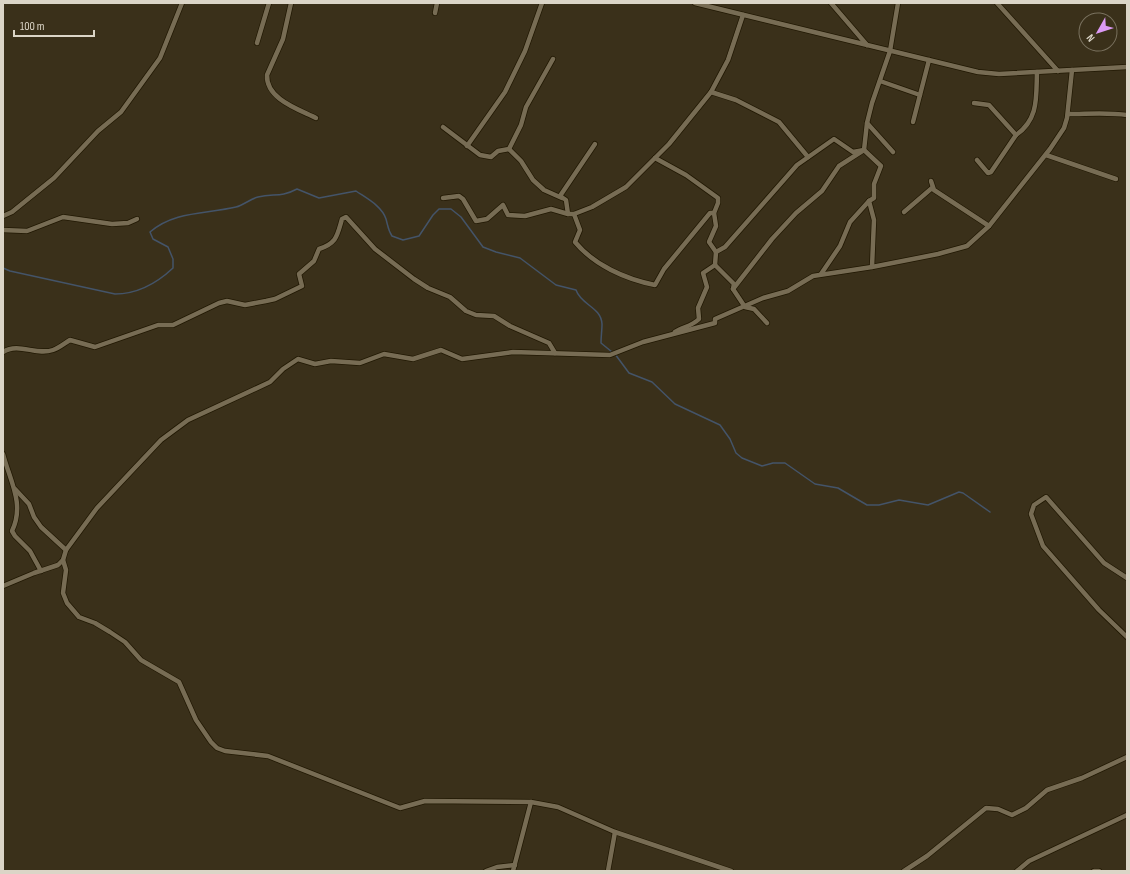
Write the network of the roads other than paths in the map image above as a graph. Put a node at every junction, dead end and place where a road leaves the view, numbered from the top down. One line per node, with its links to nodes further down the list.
1 (182, 3): 51 (street)
2 (269, 3): 12 (street)
3 (292, 3): 27 (street)
4 (437, 3): 10 (street)
5 (542, 3): 33 (street)
6 (695, 3): 11 (street)
7 (831, 3): 13 (street)
8 (898, 3): 14 (street)
9 (998, 3): 19 (street)
10 (436, 13)
11 (743, 15): 13 (street); 22 (street)
12 (257, 43)
13 (867, 45): 14 (street)
14 (890, 51): 16 (street); 21 (street)
15 (553, 59): 34 (street)
16 (929, 60): 20 (street); 23 (street)
17 (1127, 67): 18 (street)
18 (1072, 70): 19 (street); 25 (street)
19 (1058, 71): 20 (street)
20 (1037, 72): 31 (street)
21 (880, 81): 23 (street); 29 (street)
22 (711, 92): 38 (street); 39 (street)
23 (920, 95): 28 (street)
24 (974, 104): 31 (street)
25 (1068, 114): 26 (street); 37 (street)
26 (1127, 115)
27 (316, 118)
28 (913, 122)
29 (867, 123): 35 (street); 36 (street)
30 (443, 127): 33 (street)
31 (1016, 135): 40 (street)
32 (595, 144): 45 (street)
33 (467, 146): 34 (street)
34 (509, 149): 45 (street)
35 (864, 150): 38 (street); 46 (street); 59 (street)
36 (893, 152)
37 (1046, 155): 41 (street); 53 (street)
38 (808, 157): 55 (street)
39 (654, 158): 48 (street); 50 (street)
40 (977, 160)
41 (1116, 180)
42 (931, 181): 43 (street)
43 (932, 188): 47 (street); 53 (street)
44 (444, 198): 49 (street)
45 (566, 200): 49 (street)
46 (869, 201): 57 (street); 58 (street)
47 (904, 212)
48 (714, 213): 50 (street); 55 (street)
49 (568, 214): 50 (street)
50 (574, 214)
51 (3, 216)
52 (137, 219): 54 (street)
53 (989, 226): 57 (street)
54 (3, 230)
55 (716, 252): 56 (street)
56 (715, 265): 59 (street); 62 (street)
57 (872, 267): 58 (street)
58 (821, 274): 60 (street)
59 (733, 289): 60 (street)
60 (746, 307): 61 (street); 62 (street)
61 (766, 323)
62 (672, 334): 64 (street)
63 (3, 352): 64 (street)
64 (555, 353): 67 (street)
65 (3, 454): 66 (street)
66 (15, 488): 67 (street); 69 (street)
67 (66, 550): 68 (street)
68 (63, 560): 69 (street); 74 (street)
69 (41, 571): 71 (street)
70 (1127, 578): 72 (street)
71 (3, 586)
72 (1127, 637)
73 (1127, 757): 82 (street)
74 (531, 802): 76 (street); 77 (street)
75 (1127, 815): 83 (street)
76 (616, 832): 80 (street); 81 (street)
77 (515, 865): 78 (street); 79 (street)
78 (486, 871)
79 (513, 871)
80 (608, 871)
81 (731, 871)
82 (904, 871)
83 (1017, 871)
84 (1094, 871): 85 (street)
85 (1099, 871)

